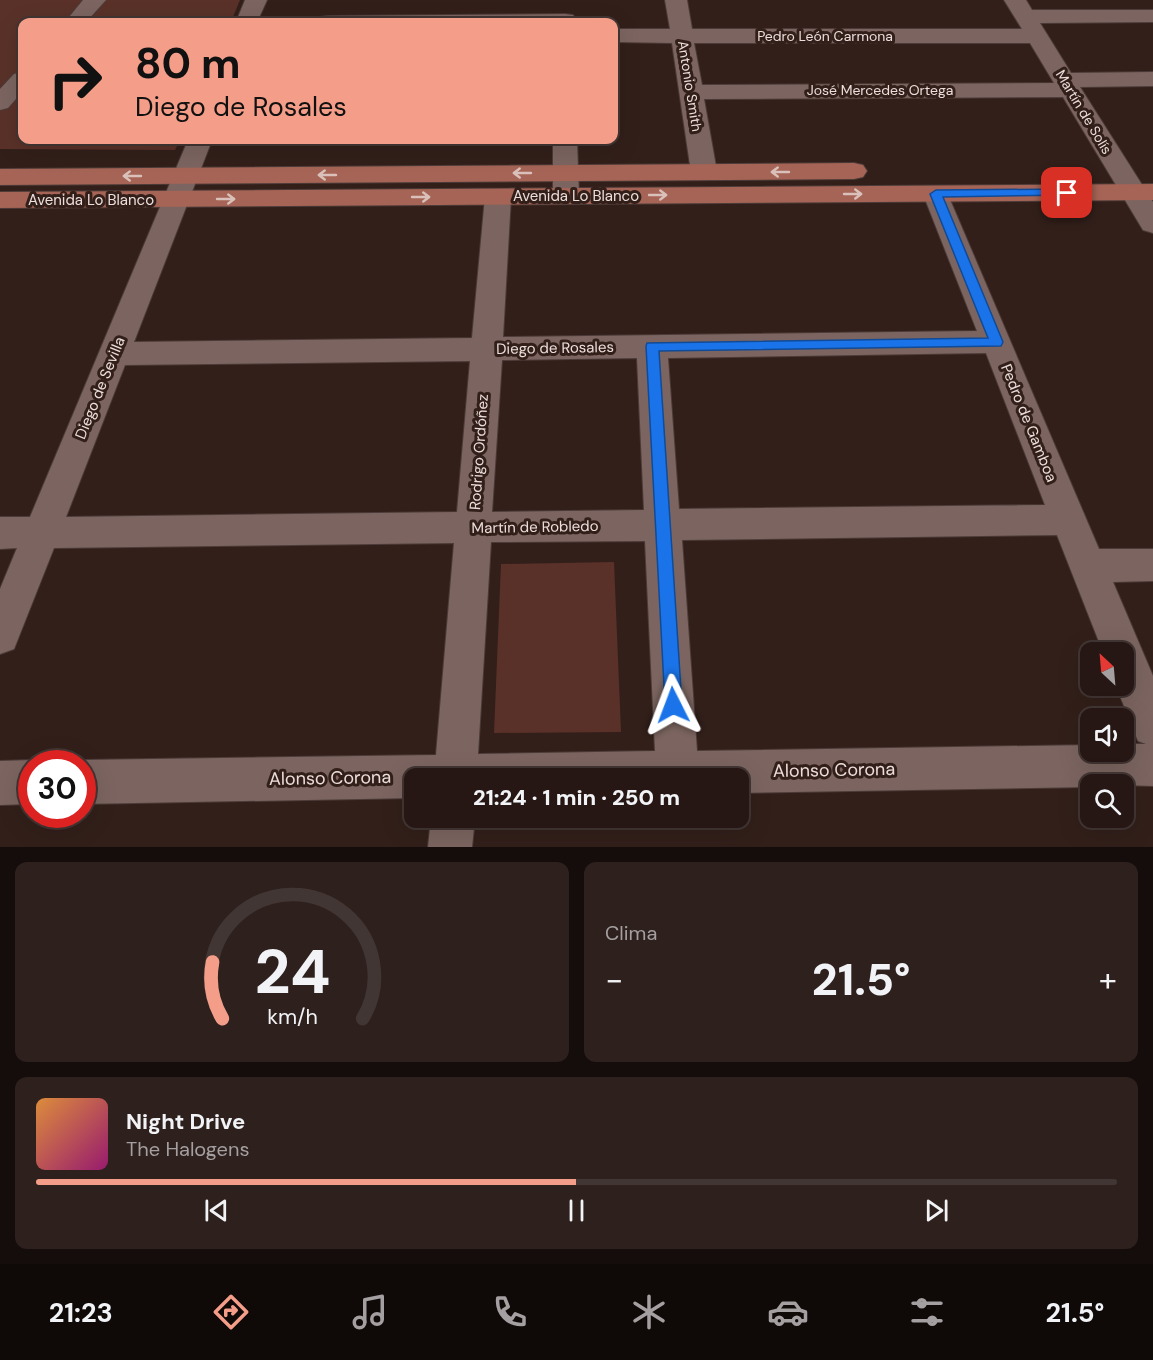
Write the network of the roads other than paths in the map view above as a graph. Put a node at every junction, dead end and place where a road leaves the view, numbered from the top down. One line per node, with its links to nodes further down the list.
1 (95, 0): 6 (street)
2 (256, 0): 7 (street)
3 (676, 0): 11 (street, Antonio Smith)
4 (564, 14): 8 (street)
5 (1153, 16): 9 (street, Pedro León Carmona)
6 (79, 18)
7 (249, 18)
8 (446, 18)
9 (1026, 18): 11 (street, Pedro León Carmona); 14 (street, Martín de Solís)
10 (618, 36): 11 (street, Pedro León Carmona)
11 (682, 36): 15 (street, Antonio Smith)
12 (1153, 79): 14 (street, José Mercedes Ortega)
13 (18, 84): 16 (street)
14 (1067, 85): 15 (street, José Mercedes Ortega); 23 (street, Martín de Solís)
15 (691, 92): 20 (street, Antonio Smith)
16 (0, 104)
17 (198, 144): 24 (street, Diego de Sevilla)
18 (566, 144): 22 (street)
19 (1153, 170): 23 (main road, Avenida Lo Blanco)
20 (704, 172): 22 (main road, Avenida Lo Blanco); 23 (main road, Avenida Lo Blanco, one-way to 20)
21 (0, 177): 24 (main road, Avenida Lo Blanco, one-way to 21)
22 (566, 184): 24 (main road, Avenida Lo Blanco, one-way to 24); 25 (main road, Avenida Lo Blanco, one-way to 25); 26 (main road, Avenida Lo Blanco)
23 (1135, 185): 25 (main road, Avenida Lo Blanco); 28 (street, Martín de Solís)
24 (181, 187): 26 (main road, Avenida Lo Blanco, one-way to 26); 27 (main road, Avenida Lo Blanco); 32 (street, Diego de Sevilla)
25 (936, 194): 29 (street, Pedro de Gamboa)
26 (498, 197): 31 (street, Rodrigo Ordóñez)
27 (0, 200)
28 (1153, 224)
29 (996, 342): 30 (street, Diego de Rosales); 33 (street, Pedro de Gamboa)
30 (652, 346): 31 (street, Diego de Rosales); 34 (street)
31 (486, 349): 32 (street, Diego de Rosales); 35 (street, Rodrigo Ordóñez)
32 (114, 354): 37 (street, Diego de Sevilla)
33 (1069, 520): 34 (street, Martín de Robledo); 39 (street, Pedro de Gamboa)
34 (663, 526): 35 (street, Martín de Robledo); 46 (street)
35 (474, 528): 37 (street, Martín de Robledo); 45 (street, Rodrigo Ordóñez)
36 (0, 533): 37 (street, Martín de Robledo)
37 (41, 533): 40 (street, Diego de Sevilla)
38 (1153, 565): 39 (street)
39 (1088, 566): 41 (street, Pedro de Gamboa)
40 (0, 636)
41 (1119, 642)
42 (1134, 680): 43 (street, Pedro de Gamboa)
43 (1153, 726)
44 (1153, 765): 47 (street, Alonso Corona)
45 (457, 768)
46 (677, 768)
47 (749, 771)
48 (18, 782): 50 (street)
49 (96, 782): 51 (street, Alonso Corona)
50 (0, 783)
51 (404, 790)
52 (452, 828): 53 (street, Rodrigo Ordóñez)
53 (450, 847)

